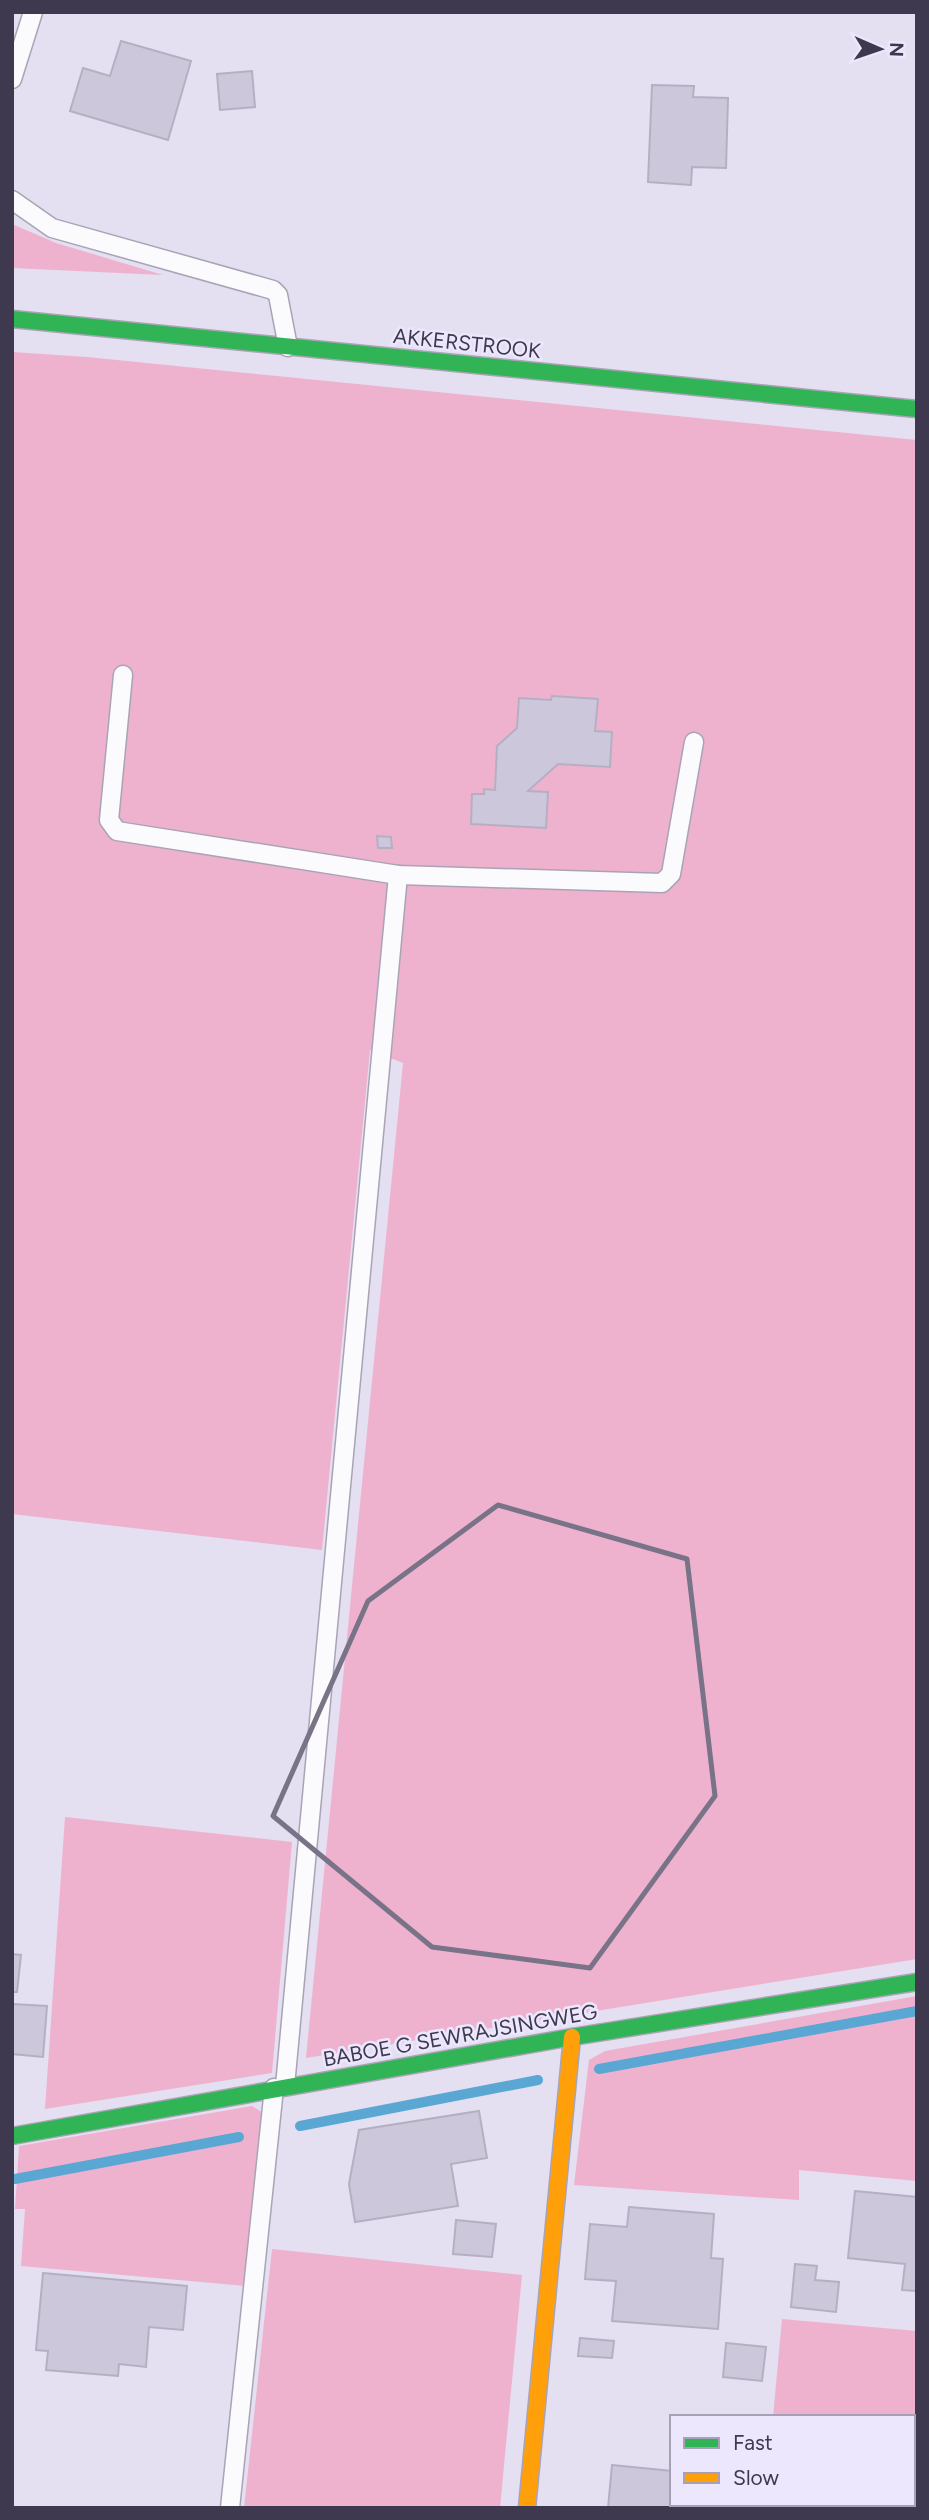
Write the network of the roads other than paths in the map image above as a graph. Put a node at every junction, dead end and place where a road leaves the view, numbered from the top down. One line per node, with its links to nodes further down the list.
1 (33, 12): 2 (lane)
2 (12, 79)
3 (12, 200): 5 (lane)
4 (12, 319): 5 (street, AKKERSTROOK)
5 (288, 347): 6 (street, AKKERSTROOK)
6 (917, 410)
7 (123, 675): 9 (lane)
8 (694, 742): 9 (lane)
9 (398, 875): 12 (lane)
10 (917, 1982): 11 (street, BABOE G SEWRAJSINGWEG)
11 (572, 2037): 12 (street, BABOE G SEWRAJSINGWEG); 15 (street)
12 (279, 2087): 13 (street, BABOE G SEWRAJSINGWEG); 14 (lane)
13 (12, 2136)
14 (230, 2508)
15 (527, 2508)

